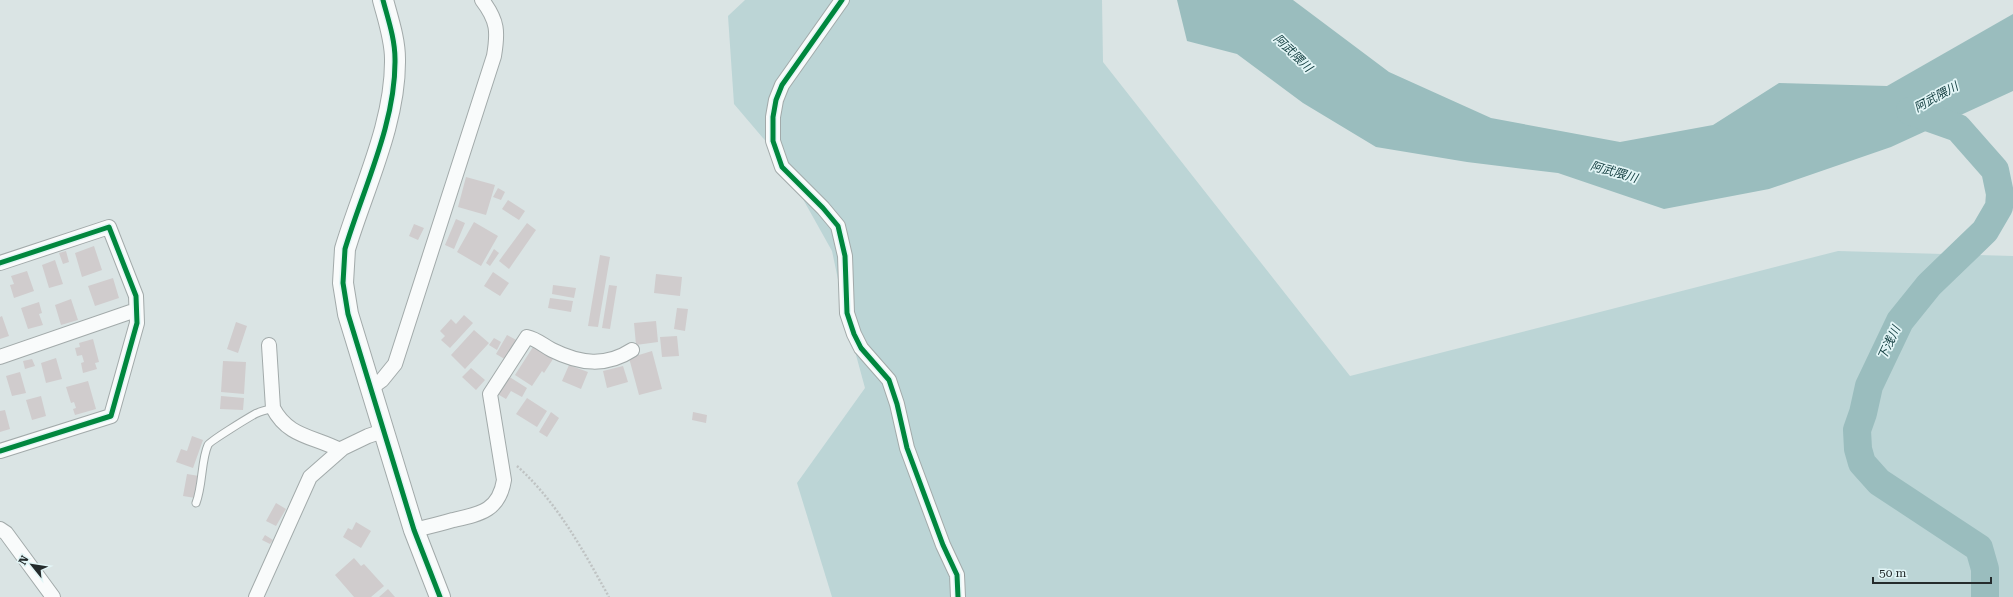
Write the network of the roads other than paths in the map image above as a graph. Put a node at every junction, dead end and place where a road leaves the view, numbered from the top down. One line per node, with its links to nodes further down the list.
1 (383, 0): 9 (street)
2 (482, 0): 9 (street)
3 (842, 0): 20 (street)
4 (0, 262): 5 (street)
5 (136, 310): 8 (street); 13 (street)
6 (269, 345): 10 (street)
7 (632, 350): 16 (street)
8 (0, 357)
9 (371, 388): 11 (street)
10 (273, 408): 12 (street); 14 (lane)
11 (383, 431): 12 (street); 16 (street)
12 (340, 450): 18 (street)
13 (0, 451)
14 (196, 503)
15 (0, 530): 17 (street)
16 (414, 530): 19 (street)
17 (53, 597)
18 (256, 597)
19 (440, 597)
20 (958, 597)

